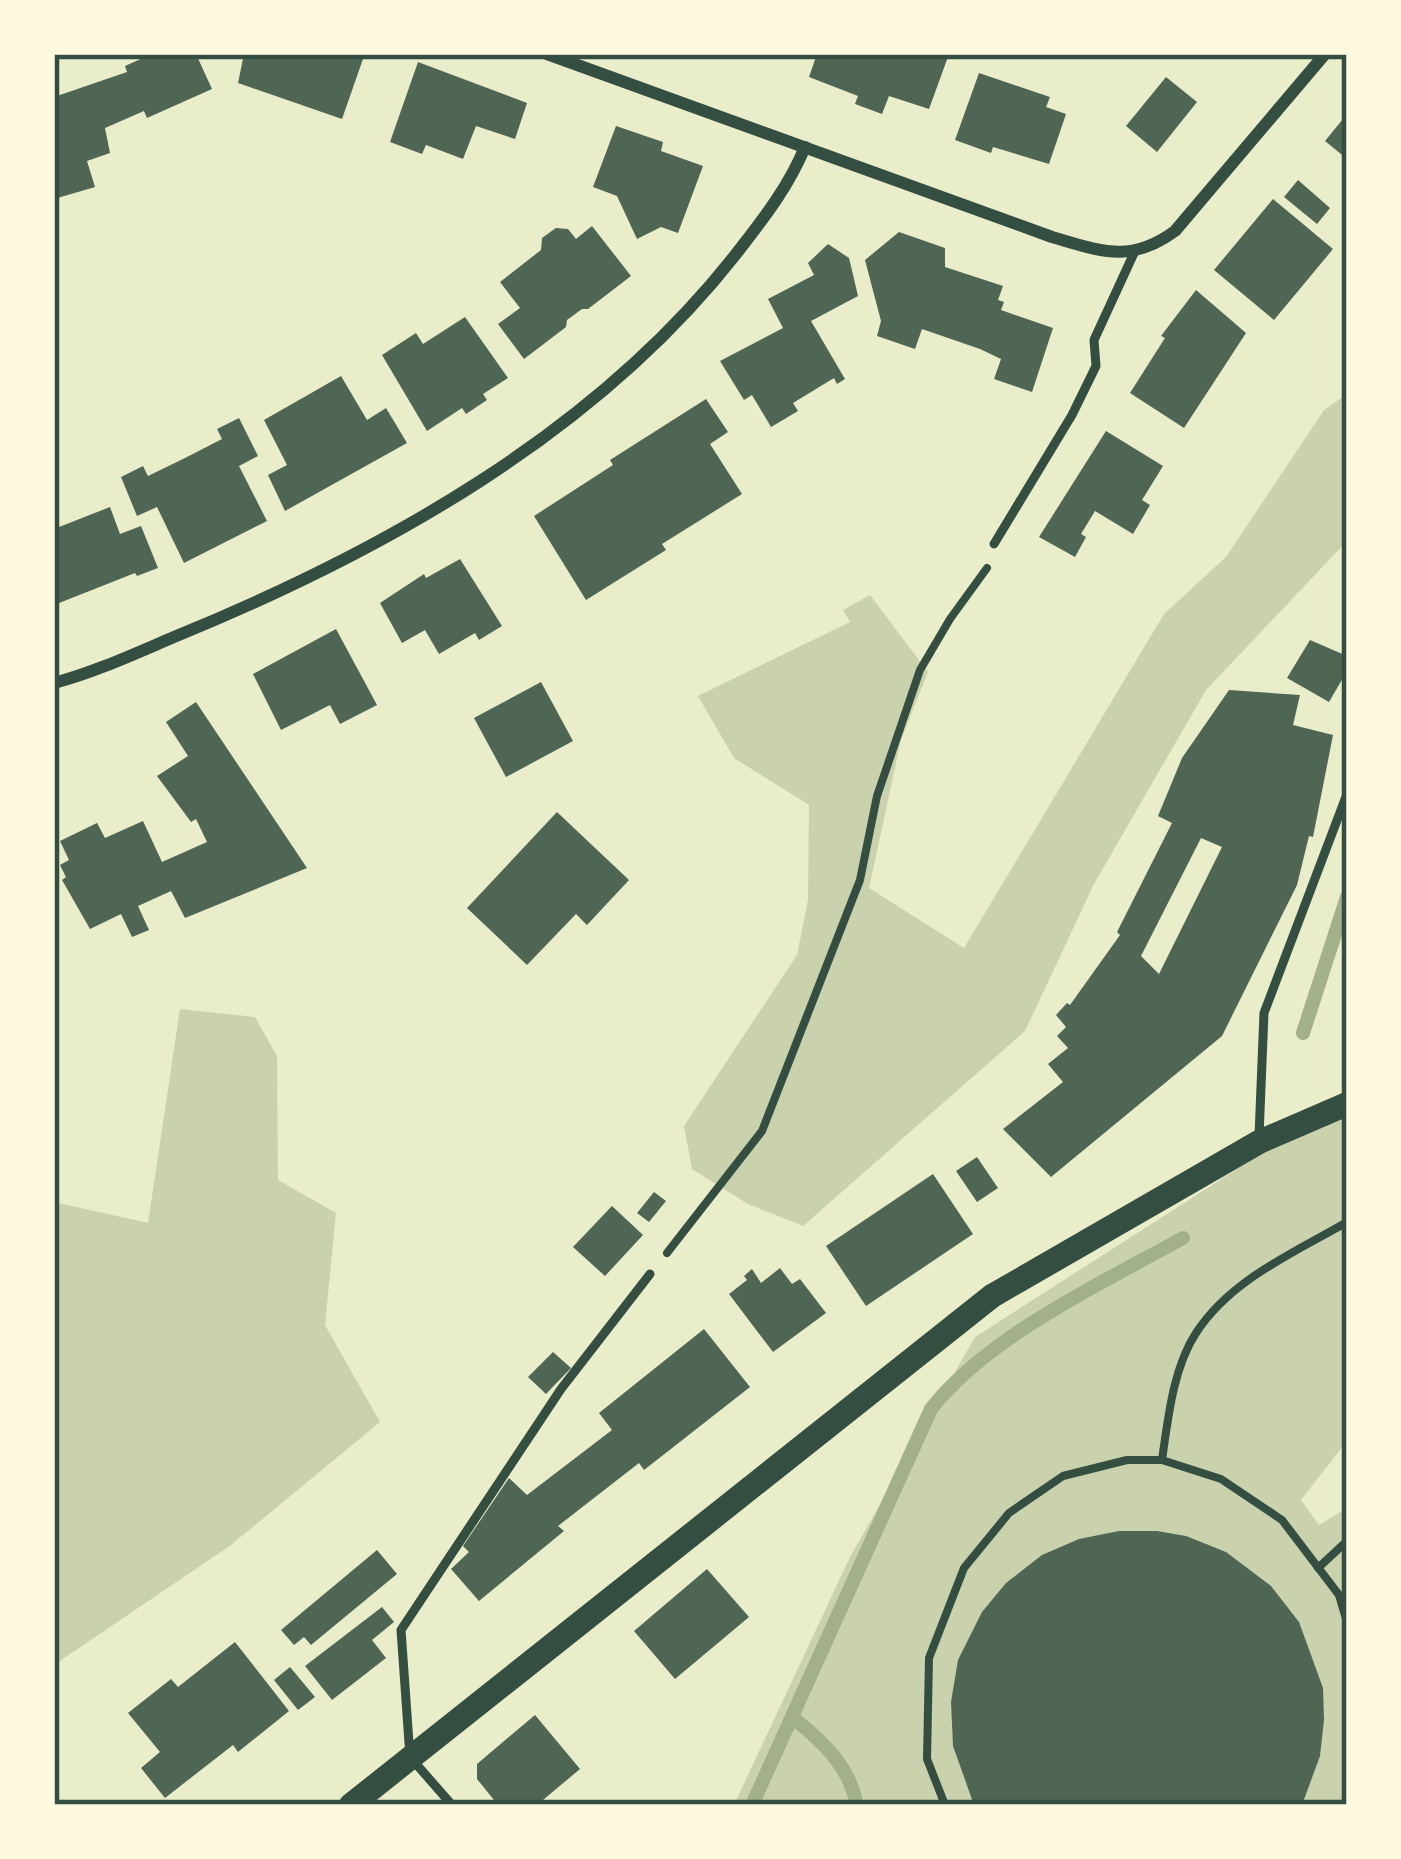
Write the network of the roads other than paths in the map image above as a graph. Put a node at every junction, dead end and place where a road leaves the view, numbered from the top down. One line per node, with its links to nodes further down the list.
1 (548, 54): 3 (street)
2 (1325, 54): 4 (street)
3 (805, 147): 4 (street); 6 (street)
4 (1133, 253): 5 (lane)
5 (994, 544)
6 (54, 683)
7 (1347, 794): 9 (lane)
8 (1347, 1104): 9 (main road)
9 (1259, 1142): 11 (main road)
10 (650, 1274): 11 (lane)
11 (410, 1757): 12 (main road); 13 (lane)
12 (351, 1805)
13 (452, 1805)

